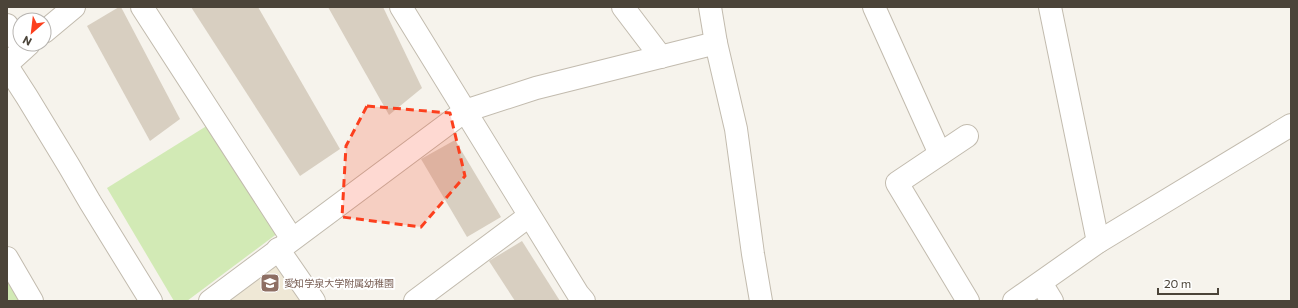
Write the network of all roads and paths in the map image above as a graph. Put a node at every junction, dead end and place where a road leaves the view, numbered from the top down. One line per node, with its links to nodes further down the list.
1 (74, 7): 8 (street)
2 (142, 7): 19 (street)
3 (401, 7): 13 (street)
4 (623, 7): 11 (street)
5 (710, 7): 9 (street)
6 (874, 7): 16 (street)
7 (1050, 7): 18 (street)
8 (52, 25)
9 (716, 42): 11 (street); 28 (street)
10 (15, 52): 12 (street)
11 (661, 57): 13 (street)
12 (7, 65): 23 (street)
13 (465, 111): 17 (street); 19 (street)
14 (1291, 125): 18 (street)
15 (967, 136): 16 (street)
16 (940, 154): 29 (street)
17 (529, 216): 26 (street); 27 (street)
18 (1098, 242): 21 (street)
19 (285, 244): 24 (street); 25 (street)
20 (7, 258): 22 (street)
21 (1046, 292): 30 (street)
22 (32, 301)
23 (151, 301)
24 (210, 301)
25 (314, 301)
26 (415, 301)
27 (584, 301)
28 (761, 301)
29 (968, 301)
30 (1014, 301)

